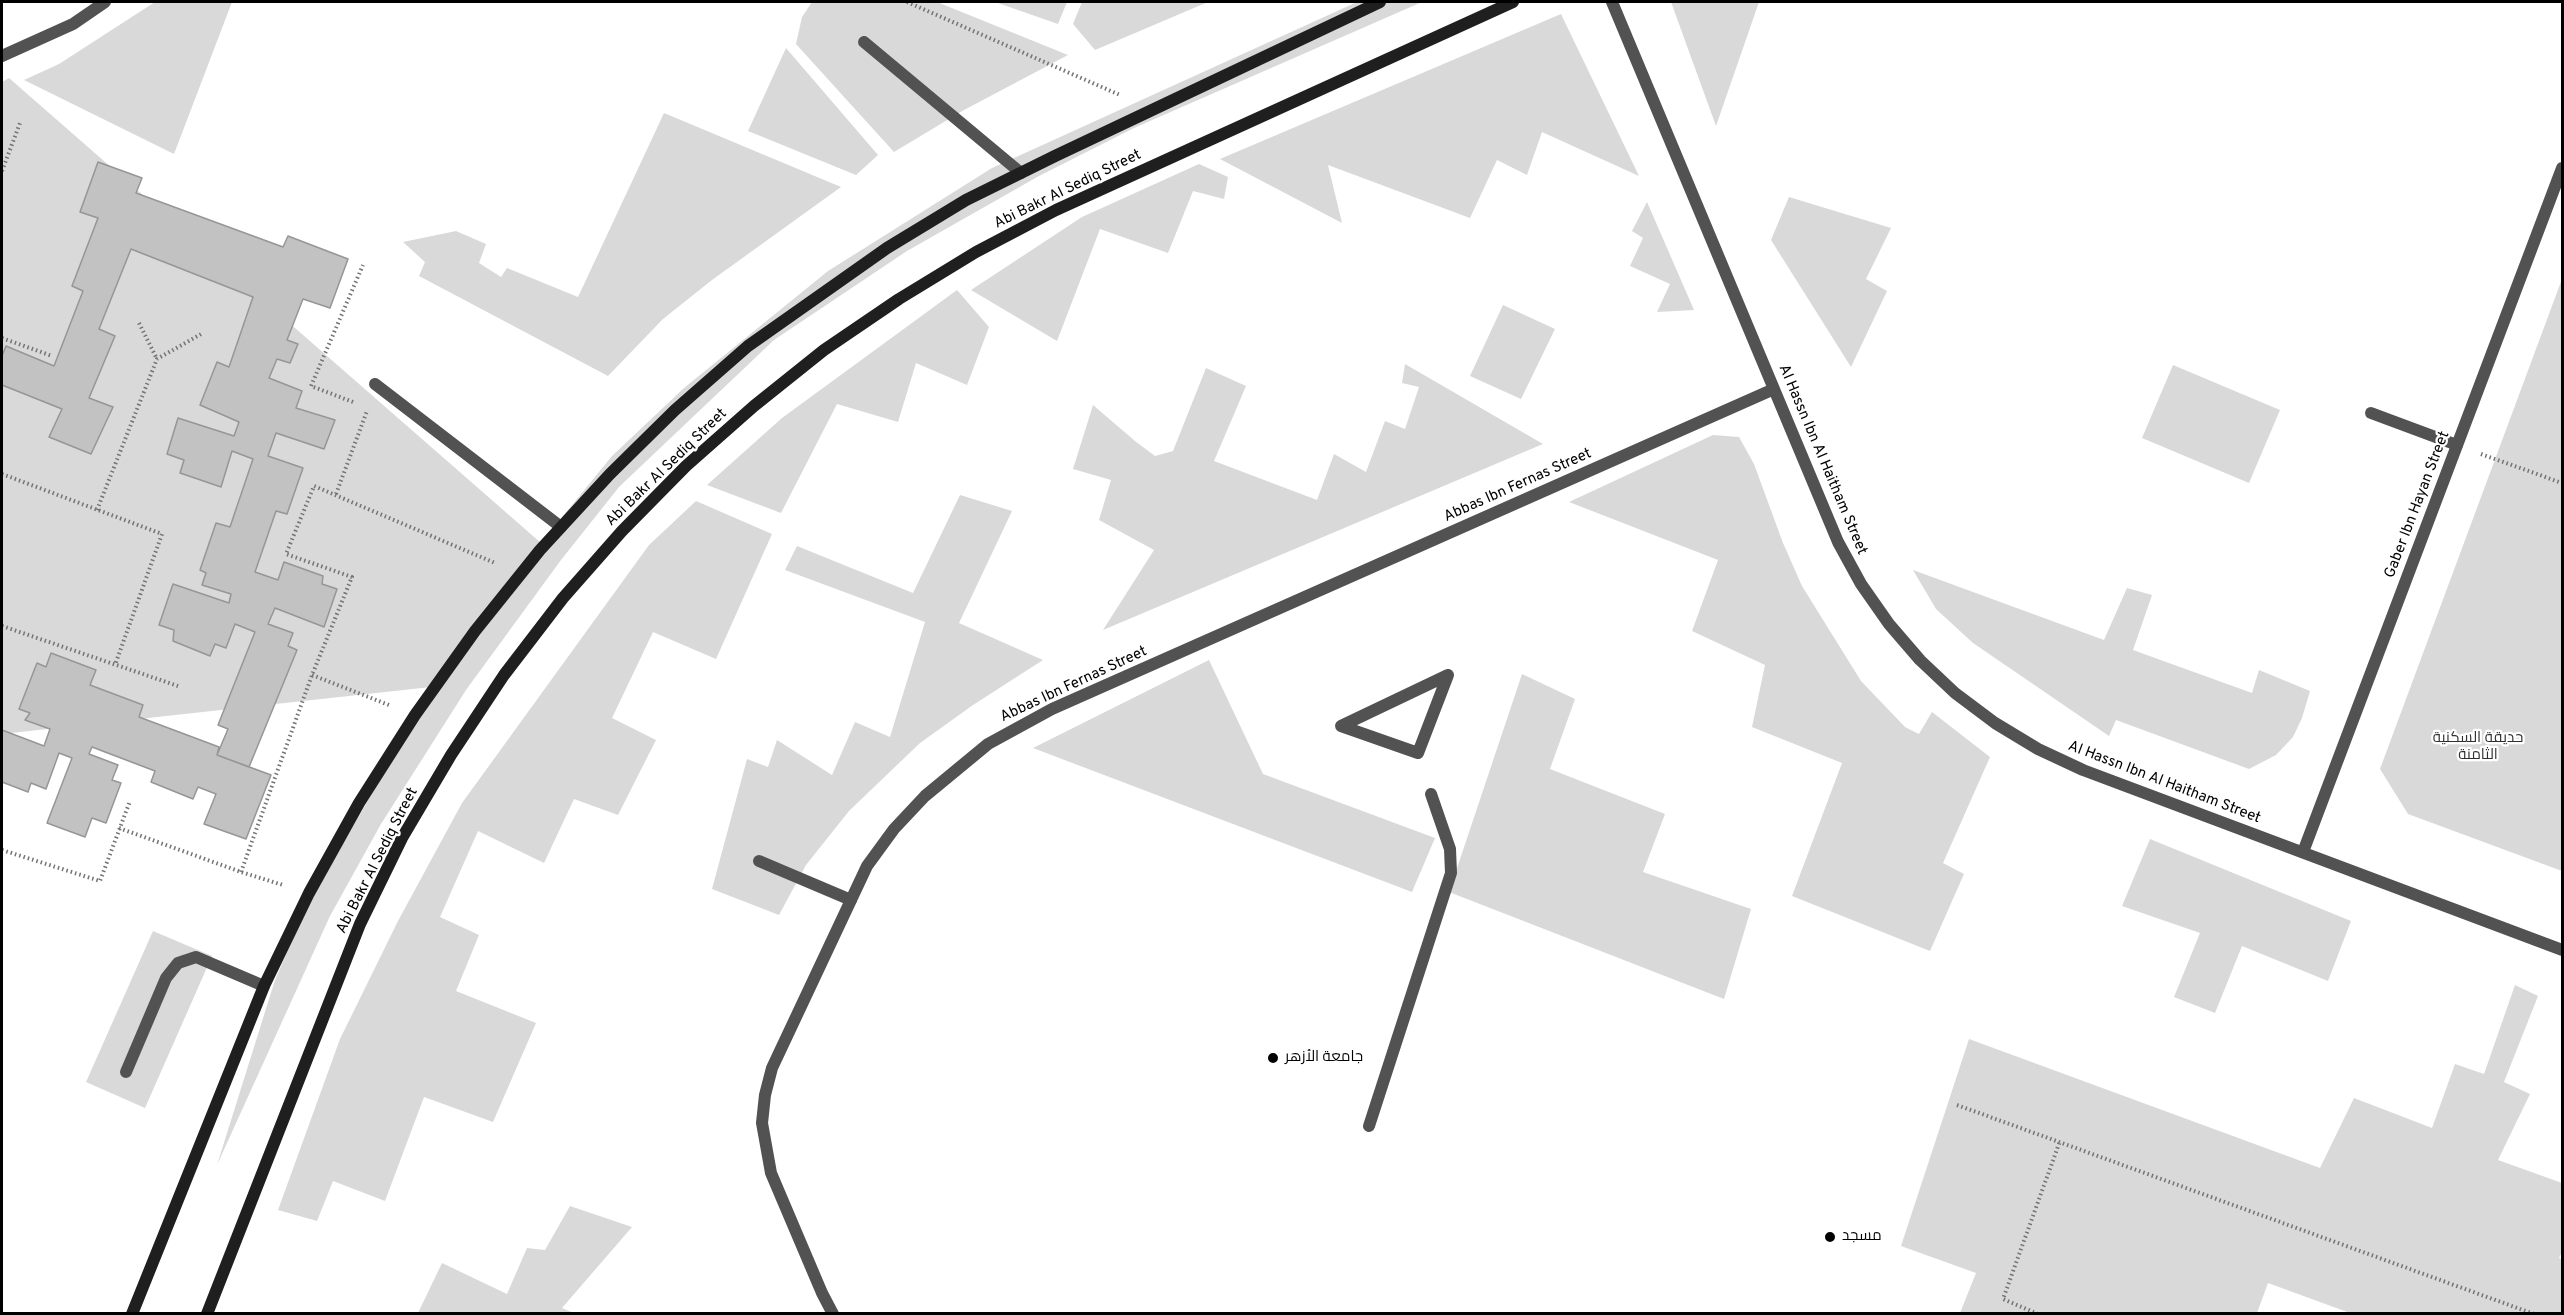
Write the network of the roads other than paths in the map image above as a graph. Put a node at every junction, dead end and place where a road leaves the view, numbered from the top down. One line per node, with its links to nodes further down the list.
1 (105, 2): 6 (street)
2 (1380, 2): 8 (main road)
3 (1513, 2): 24 (main road, Abi Bakr Al Sediq Street)
4 (1612, 2): 10 (street, Al Hassn Ibn Al Haitham Street)
5 (864, 42): 8 (street)
6 (2, 56)
7 (2562, 168): 12 (street, Gaber Ibn Hayan Street)
8 (1021, 173): 13 (main road)
9 (375, 384): 13 (street)
10 (1774, 389): 16 (street, Al Hassn Ibn Al Haitham Street); 18 (street, Abbas Ibn Fernas Street)
11 (2371, 413): 12 (street)
12 (2457, 445): 16 (street, Gaber Ibn Hayan Street)
13 (561, 527): 20 (main road)
14 (1448, 675): 14 (street)
15 (1431, 794): 22 (street)
16 (2303, 852): 19 (street, Al Hassn Ibn Al Haitham Street)
17 (759, 861): 18 (street)
18 (851, 900): 25 (street, Abbas Ibn Fernas Street)
19 (2562, 950)
20 (264, 986): 21 (street); 23 (main road)
21 (126, 1072)
22 (1369, 1126)
23 (132, 1314)
24 (207, 1314)
25 (833, 1314)

